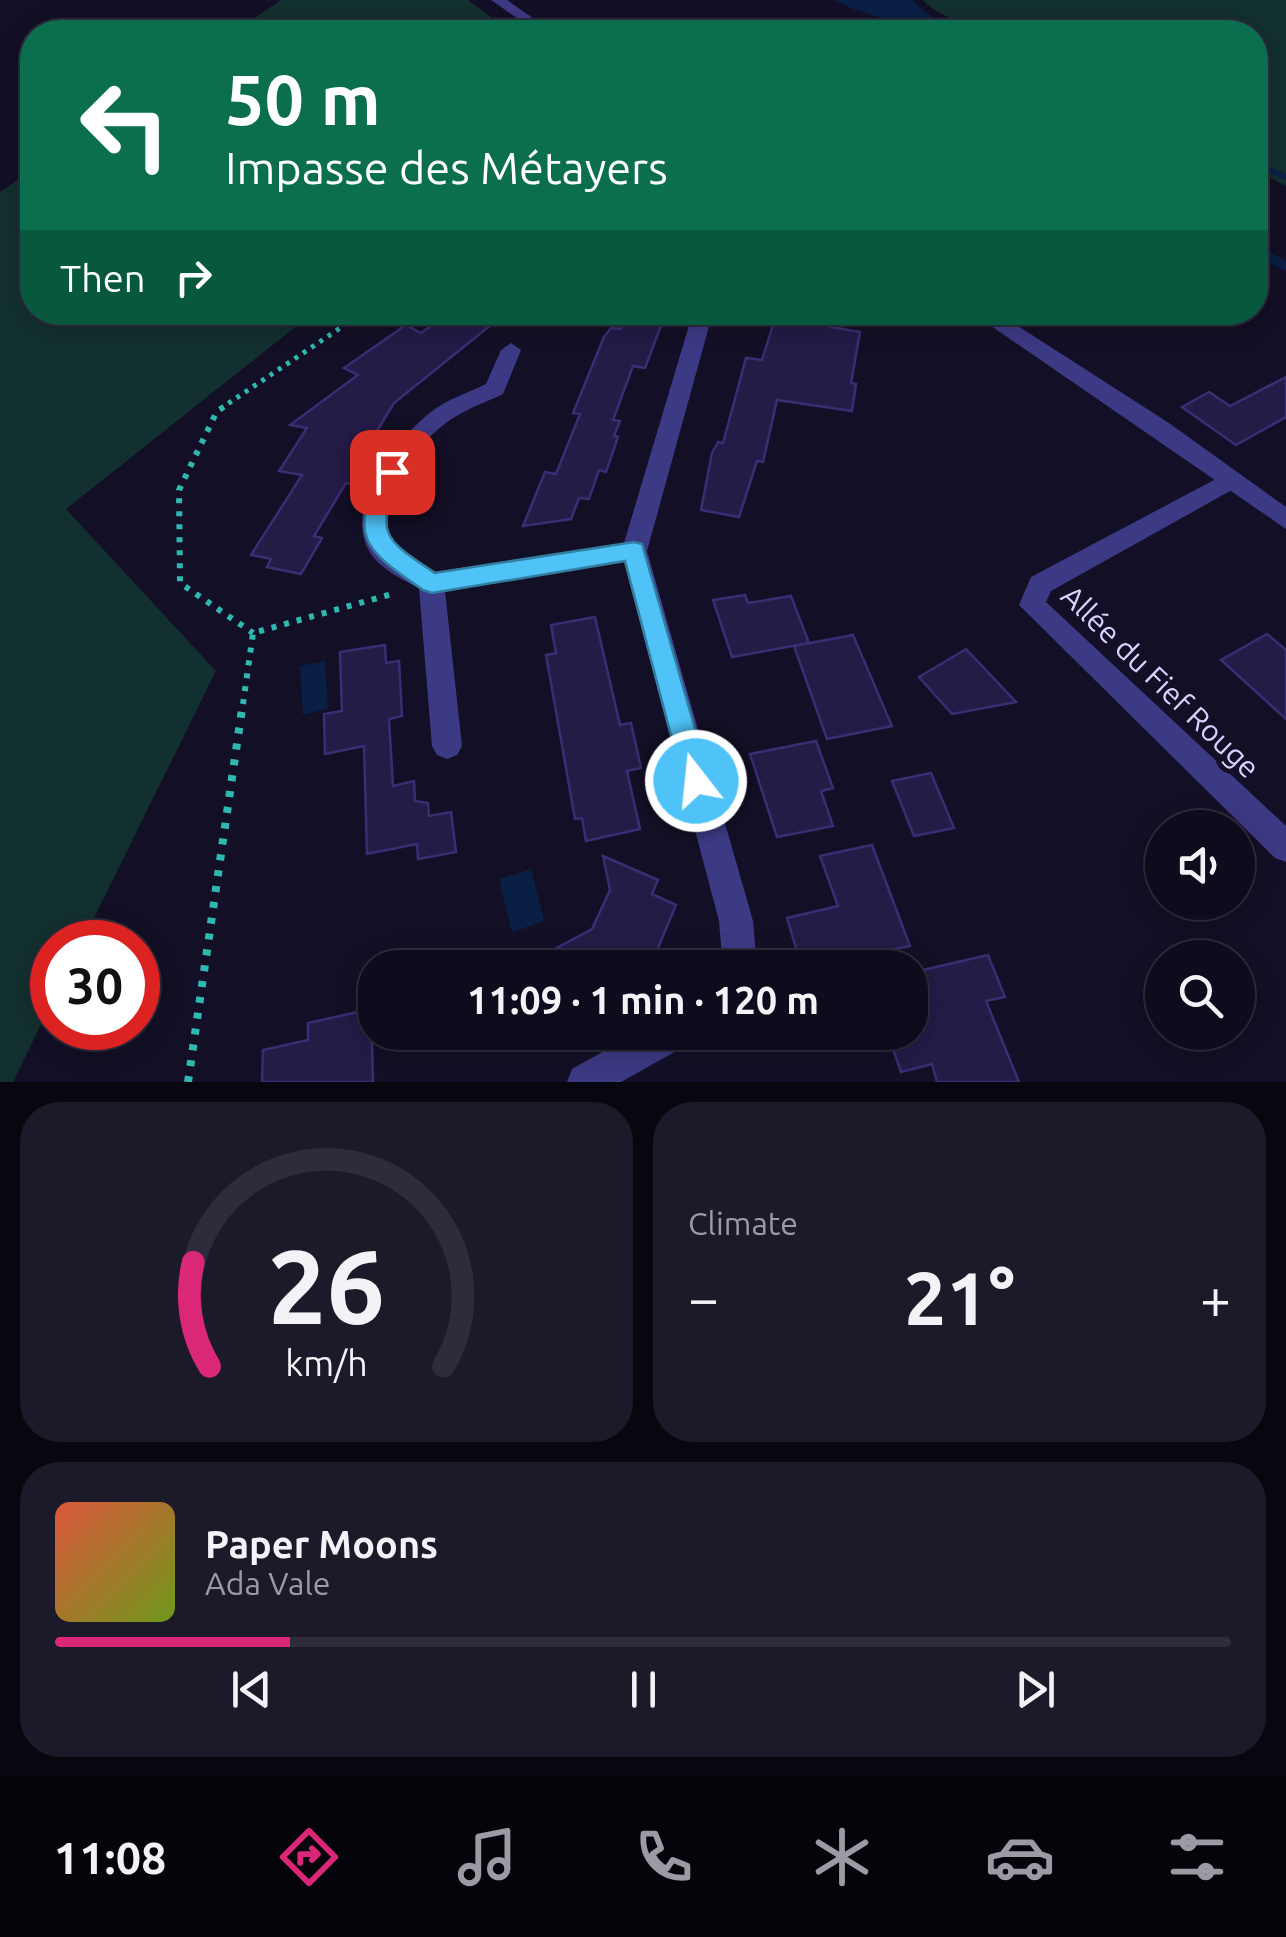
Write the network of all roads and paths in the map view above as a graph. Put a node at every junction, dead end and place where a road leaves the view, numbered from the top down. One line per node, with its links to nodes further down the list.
1 (498, 0): 2 (street)
2 (528, 20)
3 (345, 325): 11 (path)
4 (700, 325): 9 (street)
5 (1001, 325): 7 (street)
6 (512, 350): 10 (street)
7 (1231, 480): 8 (street); 13 (street, Allée du Fief Rouge)
8 (1286, 520)
9 (634, 551): 10 (street); 14 (street)
10 (432, 583): 11 (path); 12 (street)
11 (253, 634): 16 (path)
12 (447, 746)
13 (1286, 848)
14 (738, 950)
15 (642, 1050): 17 (street)
16 (188, 1082)
17 (584, 1082)

